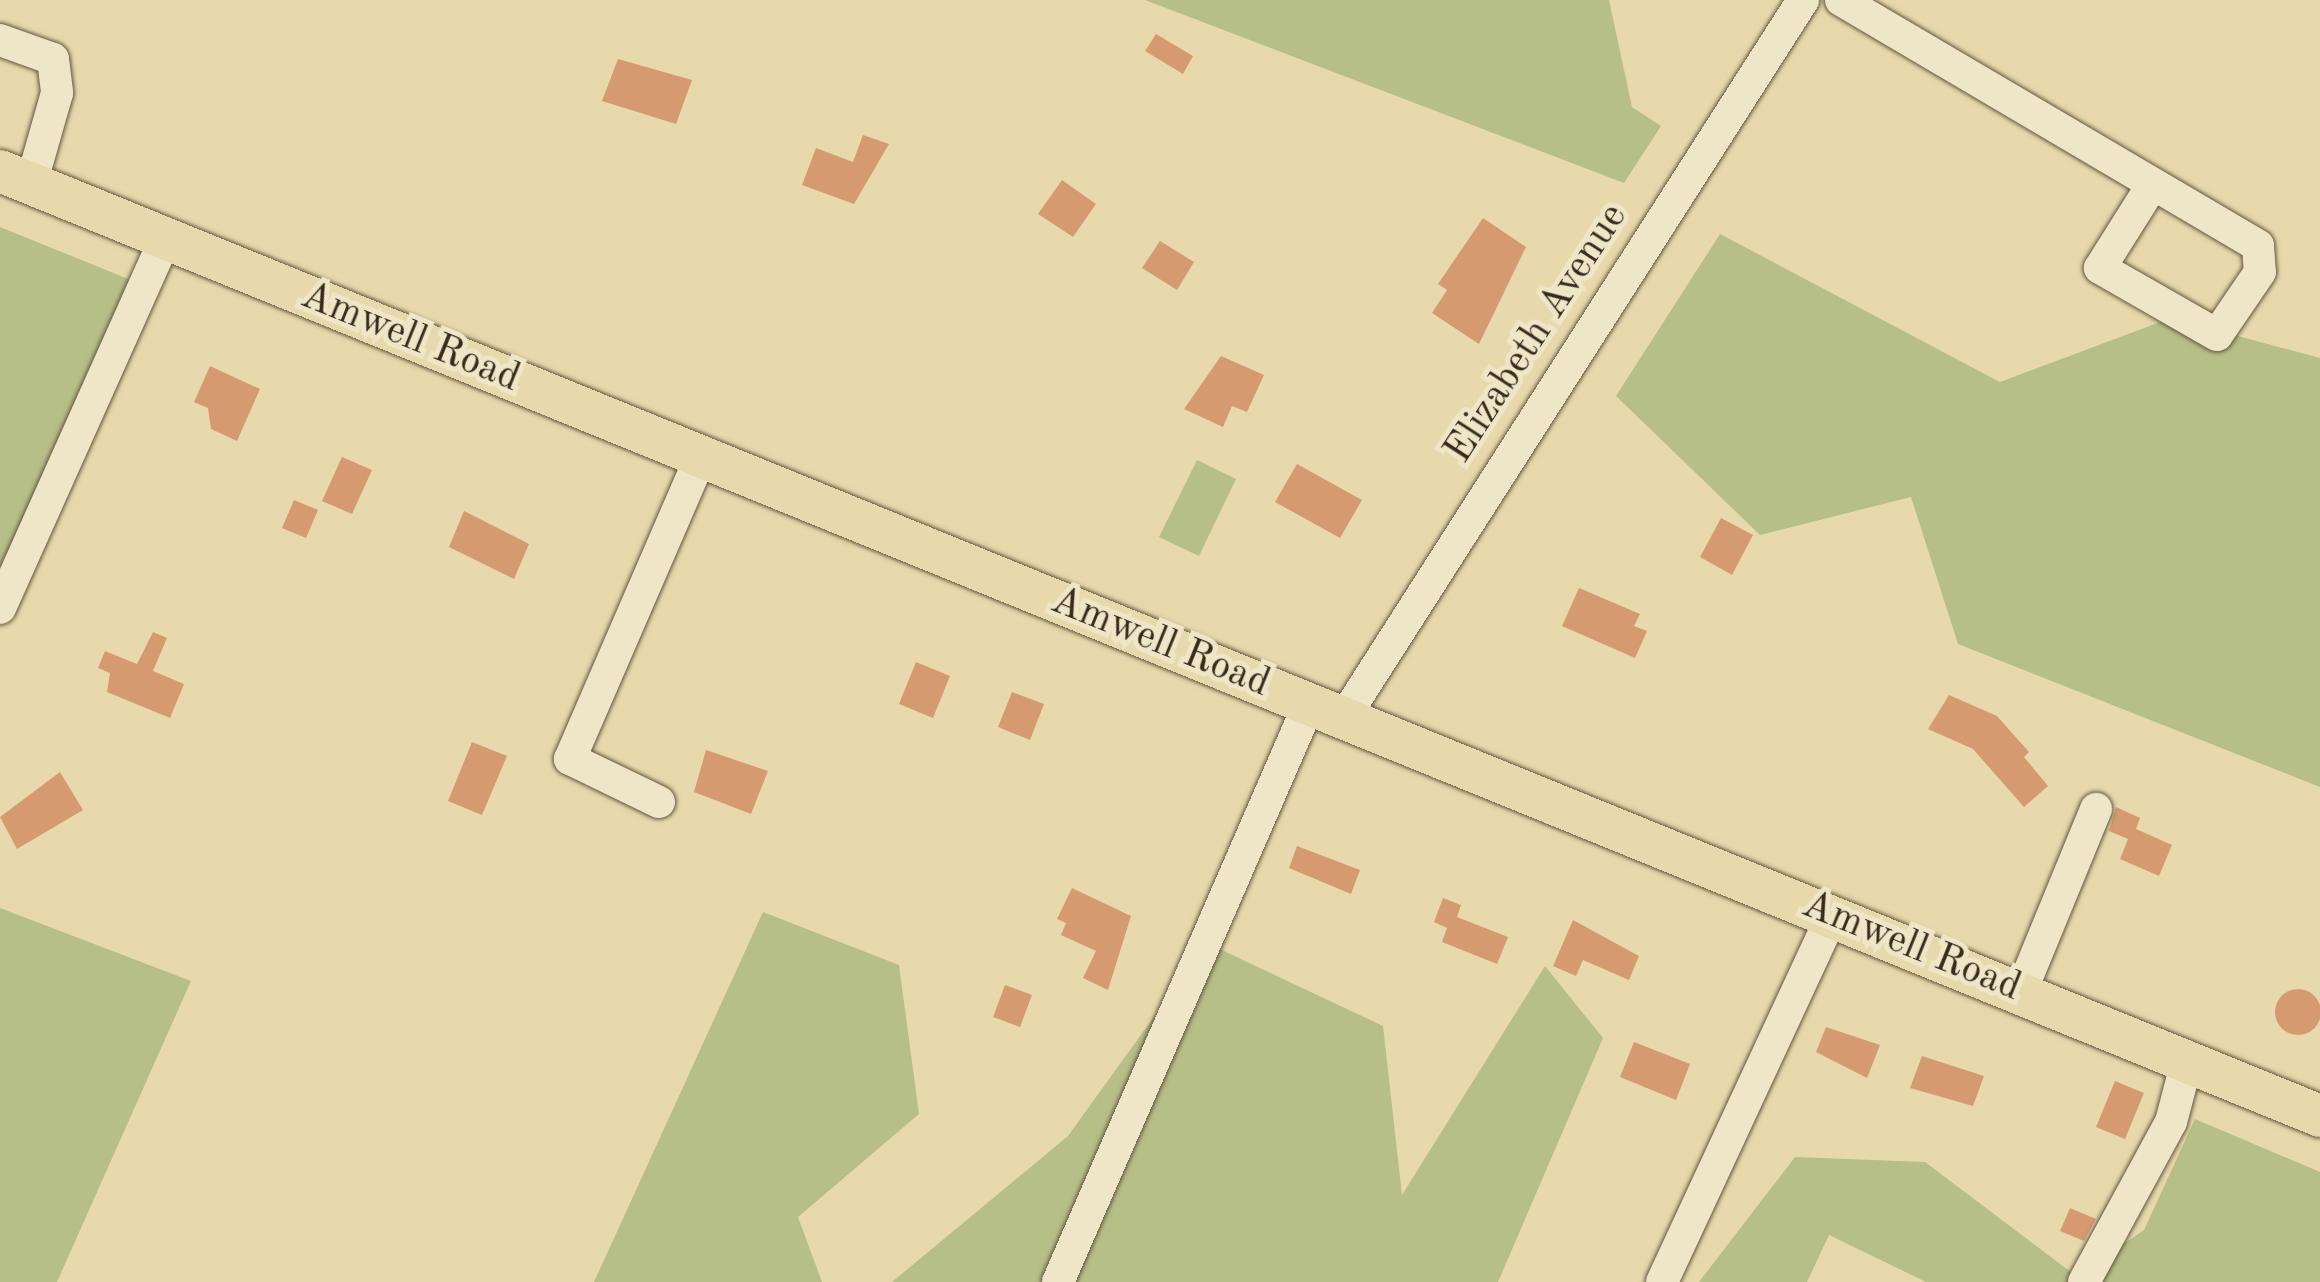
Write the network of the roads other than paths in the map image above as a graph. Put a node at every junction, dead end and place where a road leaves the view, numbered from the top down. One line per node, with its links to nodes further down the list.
1 (1803, 0): 9 (street, Elizabeth Avenue)
2 (1841, 0): 5 (street)
3 (0, 40): 4 (street)
4 (15, 178): 6 (main road, Amwell Road)
5 (2153, 184): 5 (street)
6 (165, 238): 7 (main road, Amwell Road); 8 (street)
7 (701, 456): 9 (main road, Amwell Road); 10 (street)
8 (0, 608)
9 (1328, 709): 12 (main road, Amwell Road); 16 (street, Elizabeth Avenue)
10 (659, 802)
11 (2096, 808): 13 (street)
12 (1833, 914): 13 (main road, Amwell Road); 17 (street)
13 (2021, 992): 14 (main road, Amwell Road)
14 (2186, 1061): 15 (main road, Amwell Road); 18 (street)
15 (2320, 1116)
16 (1058, 1282)
17 (1662, 1282)
18 (2084, 1282)

